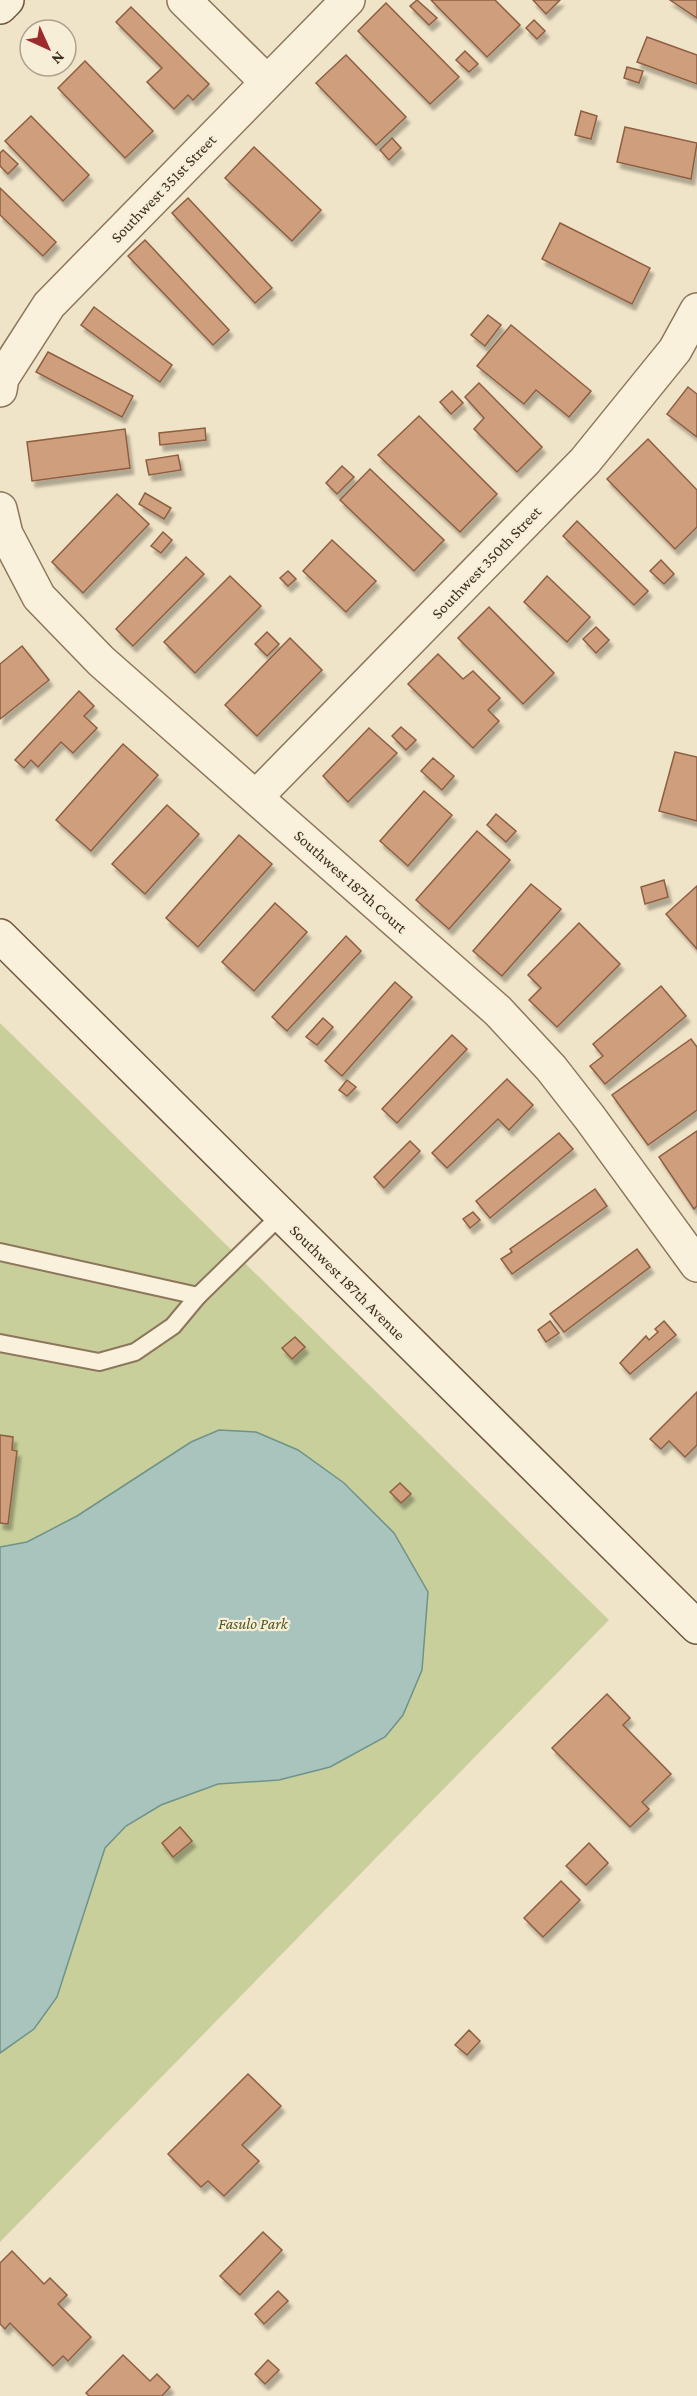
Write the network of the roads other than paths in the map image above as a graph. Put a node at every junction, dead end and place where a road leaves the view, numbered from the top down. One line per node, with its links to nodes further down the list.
1 (7, 0): 4 (street)
2 (184, 0): 5 (street)
3 (348, 0): 5 (street, Southwest 351st Street)
4 (0, 6)
5 (267, 82): 7 (street, Southwest 351st Street)
6 (697, 310): 9 (street, Southwest 350th Street)
7 (0, 390)
8 (0, 509): 9 (street, Southwest 187th Court)
9 (256, 797): 13 (street, Southwest 187th Court)
10 (0, 936): 11 (street, Southwest 187th Avenue)
11 (281, 1215): 14 (lane); 16 (street, Southwest 187th Avenue)
12 (0, 1252): 14 (lane)
13 (697, 1265)
14 (198, 1296): 15 (lane)
15 (0, 1343)
16 (697, 1627)

